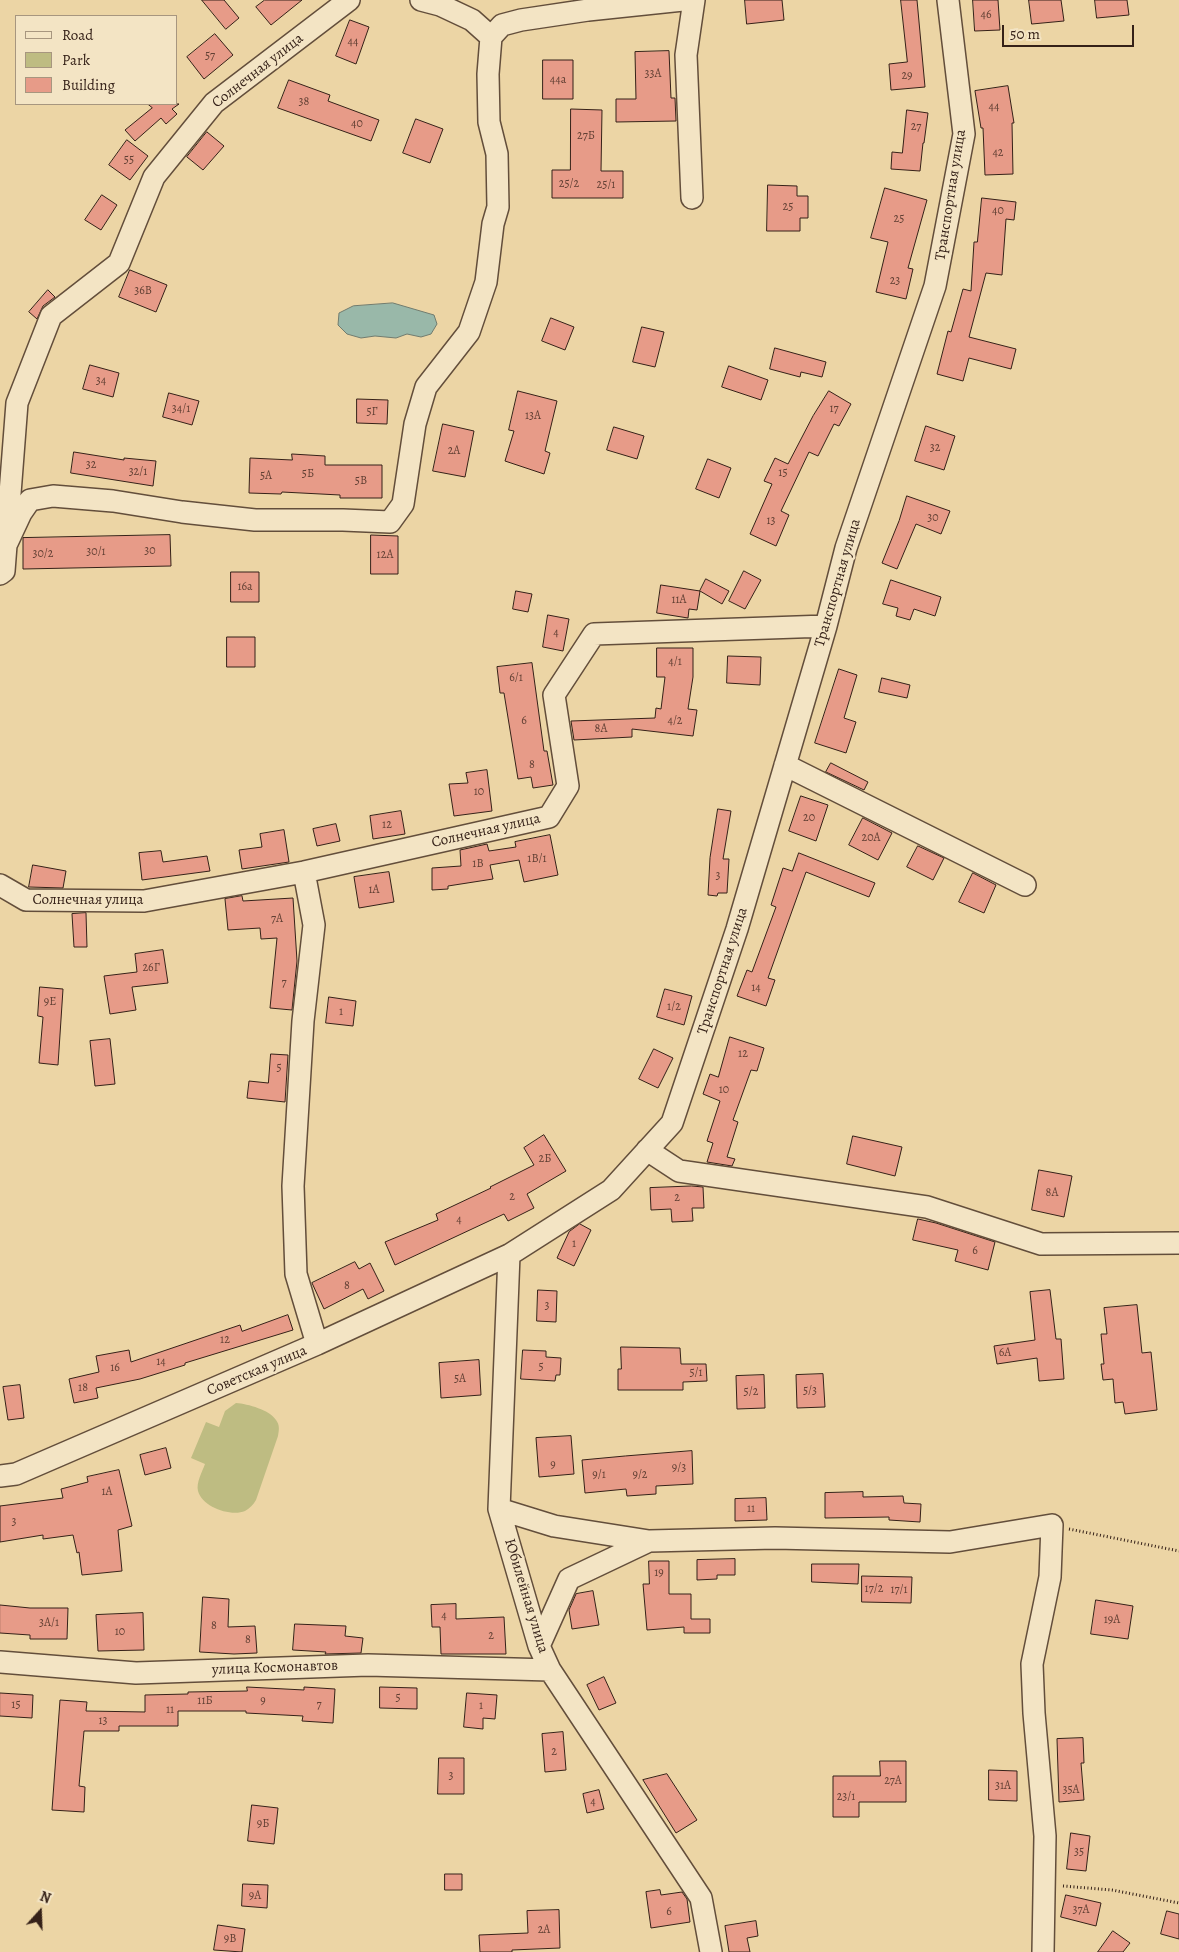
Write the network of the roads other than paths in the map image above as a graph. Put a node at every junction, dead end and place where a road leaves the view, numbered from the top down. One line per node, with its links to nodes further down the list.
1 (349, 0): 8 (street, Солнечная улица)
2 (420, 0): 6 (street)
3 (683, 0): 6 (street)
4 (694, 0): 7 (street)
5 (948, 0): 12 (street, Транспортная улица)
6 (491, 37): 10 (street)
7 (692, 198)
8 (16, 412): 9 (street); 10 (street, Солнечная улица)
9 (0, 452)
10 (6, 543): 11 (street, Солнечная улица)
11 (0, 574)
12 (826, 626): 13 (street, Транспортная улица); 14 (street, Солнечная улица)
13 (785, 765): 16 (street); 17 (street, Транспортная улица)
14 (304, 872): 15 (street, Солнечная улица); 20 (street)
15 (0, 884)
16 (1025, 885)
17 (647, 1150): 18 (street); 19 (street, Транспортная улица)
18 (1179, 1243)
19 (509, 1255): 20 (street, Советская улица); 22 (street, Юбилейная улица)
20 (317, 1344): 21 (street, Советская улица)
21 (0, 1476)
22 (499, 1508): 23 (street); 24 (street, Юбилейная улица)
23 (650, 1541): 25 (street); 31 (street)
24 (533, 1626): 25 (street, Юбилейная улица); 27 (street)
25 (539, 1646): 28 (street, Юбилейная улица)
26 (0, 1662): 27 (street, улица Космонавтов)
27 (478, 1668): 28 (street, улица Космонавтов); 29 (street)
28 (550, 1670): 29 (street, Юбилейная улица)
29 (573, 1705): 30 (street, Юбилейная улица)
30 (711, 1952)
31 (1043, 1952)

